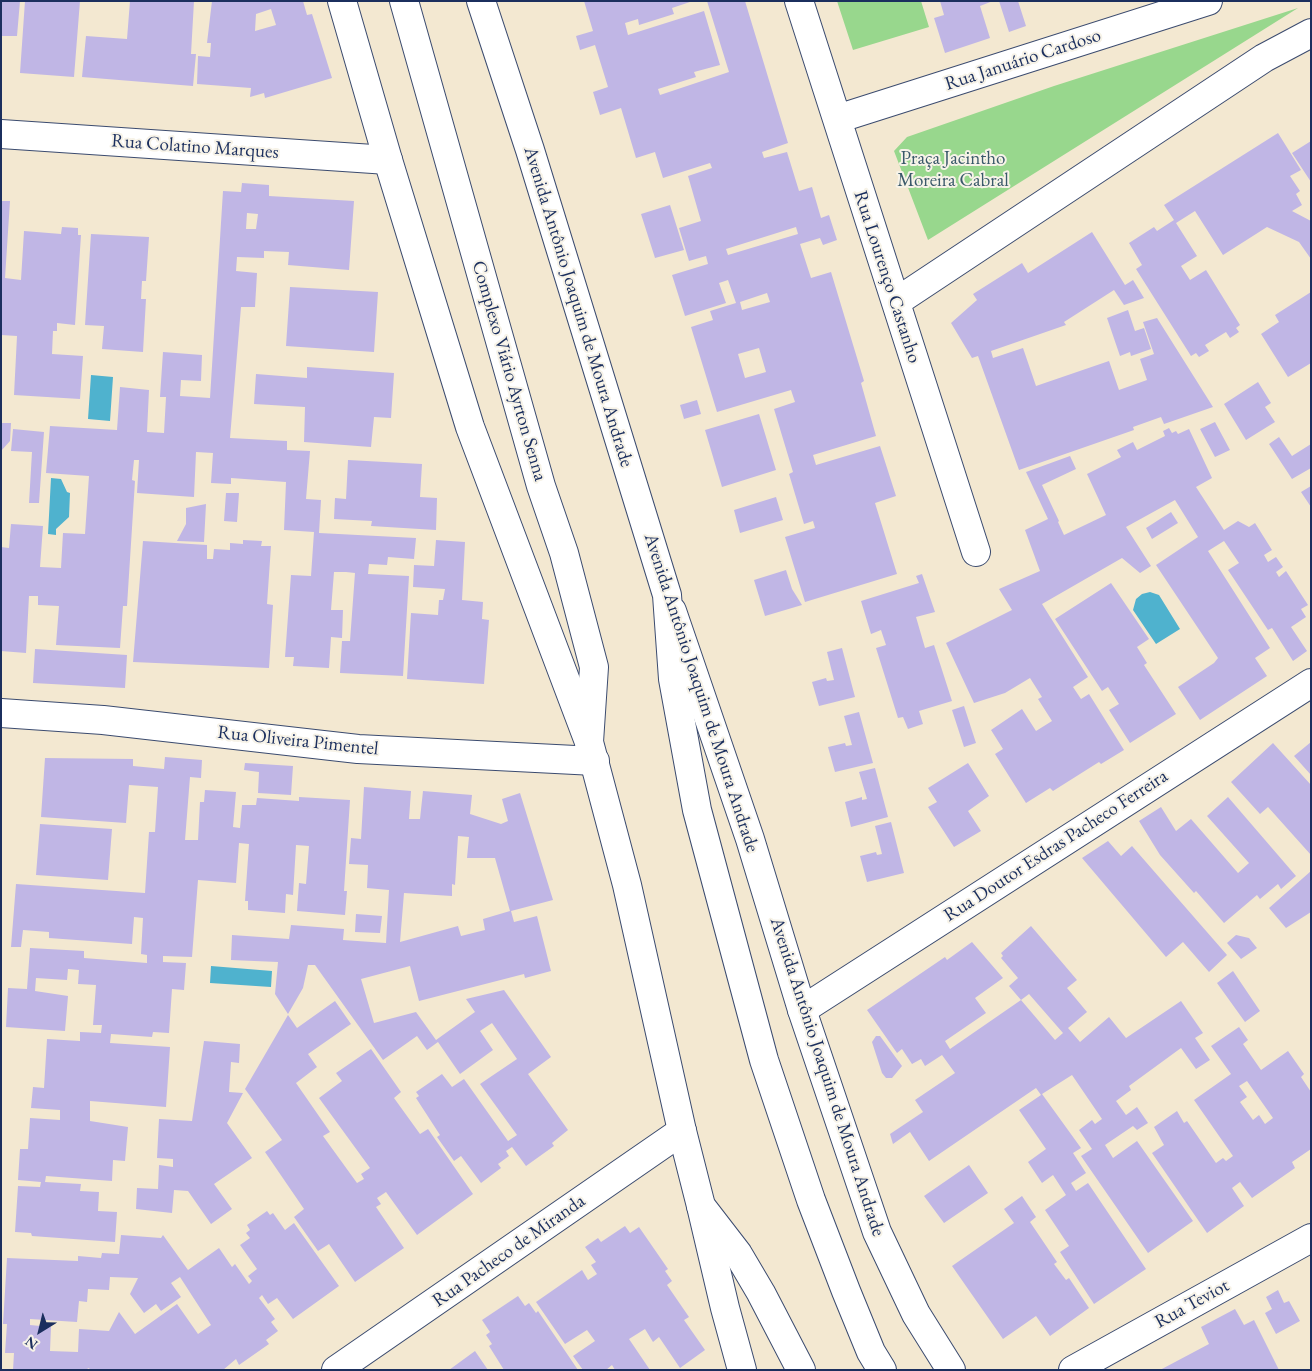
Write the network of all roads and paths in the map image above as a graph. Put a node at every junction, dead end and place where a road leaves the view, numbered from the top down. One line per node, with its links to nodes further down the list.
1 (342, 1): 9 (main road)
2 (404, 1): 15 (main road, Complexo Viário Ayrton Senna)
3 (800, 1): 7 (main road, Rua Lourenço Castanho)
4 (1208, 1): 7 (main road, Rua Januário Cardoso)
5 (486, 9): 12 (main road, Avenida Antônio Joaquim de Moura Andrade)
6 (1311, 33): 10 (main road)
7 (837, 119): 10 (main road, Rua Lourenço Castanho)
8 (1, 134): 9 (main road, Rua Colatino Marques)
9 (388, 160): 15 (main road)
10 (896, 302): 11 (main road, Rua Lourenço Castanho)
11 (976, 552)
12 (667, 595): 16 (main road, Avenida Antônio Joaquim de Moura Andrade); 23 (main road)
13 (1311, 683): 16 (main road, Rua Doutor Esdras Pacheco Ferreira)
14 (1, 713): 15 (main road, Rua Oliveira Pimentel)
15 (592, 752): 17 (main road)
16 (802, 1010): 24 (main road, Avenida Antônio Joaquim de Moura Andrade)
17 (682, 1131): 18 (main road); 20 (main road, Rua Pacheco de Miranda)
18 (701, 1206): 21 (main road); 22 (main road)
19 (1311, 1238): 25 (main road, Rua Teviot)
20 (336, 1370)
21 (742, 1370)
22 (801, 1370)
23 (882, 1370)
24 (951, 1370)
25 (1073, 1370)

